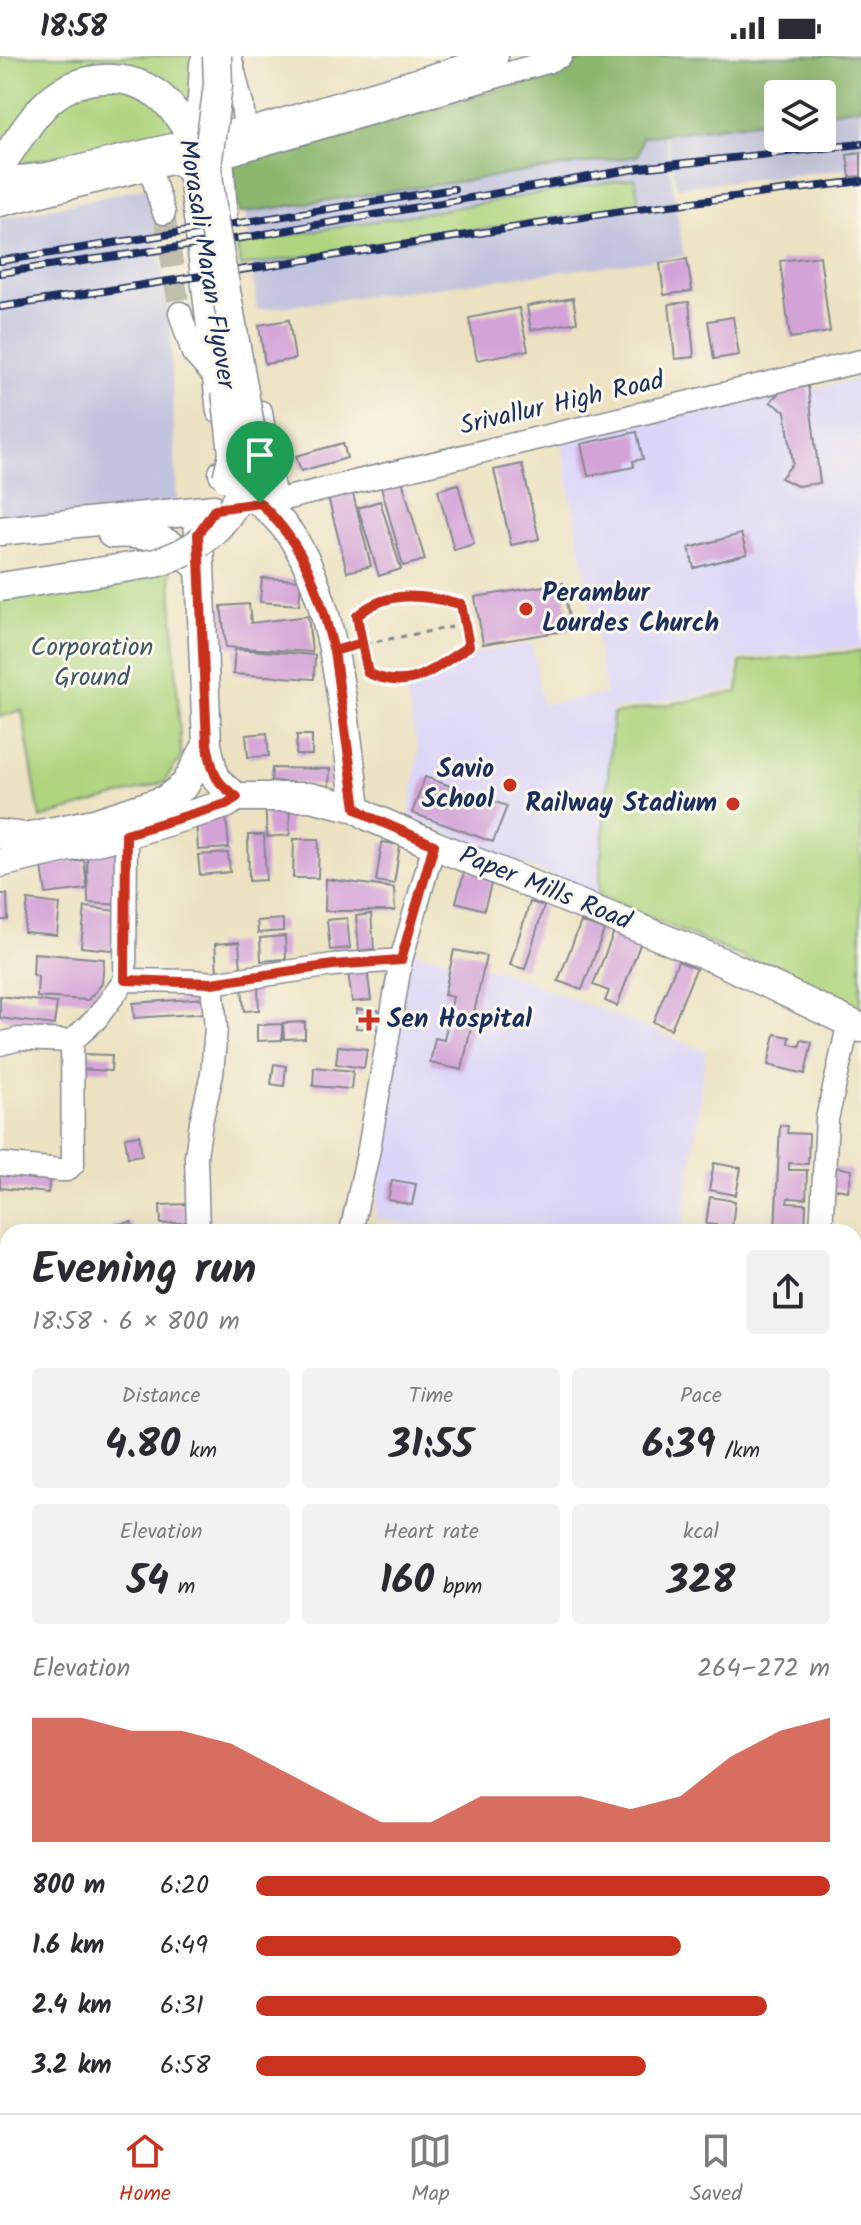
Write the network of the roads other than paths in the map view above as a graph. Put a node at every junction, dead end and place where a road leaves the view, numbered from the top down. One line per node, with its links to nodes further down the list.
1 (203, 56): 7 (main road)
2 (217, 56): 24 (main road, Morasali Maran Flyover, bridge)
3 (230, 56): 6 (street)
4 (497, 56): 6 (street)
5 (561, 56): 8 (street)
6 (245, 131): 8 (street); 11 (main road)
7 (192, 138): 9 (main road, Morasali Maran Flyover); 23 (main road, Morasali Maran Flyover, bridge)
8 (222, 156): 18 (street)
9 (0, 166)
10 (150, 169): 12 (street); 13 (street); 16 (street)
11 (0, 182)
12 (0, 205)
13 (164, 213)
14 (180, 313): 16 (street)
15 (861, 361): 18 (street, Srivallur High Road)
16 (213, 375): 17 (street)
17 (219, 471): 18 (main road); 19 (street)
18 (268, 502): 19 (main road); 27 (main road)
19 (204, 519): 20 (main road); 22 (main road)
20 (0, 531)
21 (0, 546): 22 (main road)
22 (200, 568): 25 (main road)
23 (0, 569)
24 (0, 587)
25 (207, 745): 26 (main road); 28 (main road)
26 (237, 797): 27 (main road, Paper Mills Road); 29 (main road)
27 (356, 808): 30 (main road, Paper Mills Road)
28 (0, 834)
29 (126, 834): 31 (main road); 33 (street)
30 (434, 845): 32 (street); 35 (main road, Paper Mills Road)
31 (0, 863)
32 (401, 960): 34 (street); 40 (street)
33 (125, 980): 34 (street); 36 (street)
34 (212, 983): 39 (street)
35 (855, 1025): 41 (street)
36 (72, 1041): 37 (street); 38 (street)
37 (0, 1044)
38 (0, 1164)
39 (198, 1224)
40 (353, 1224)
41 (821, 1224)

